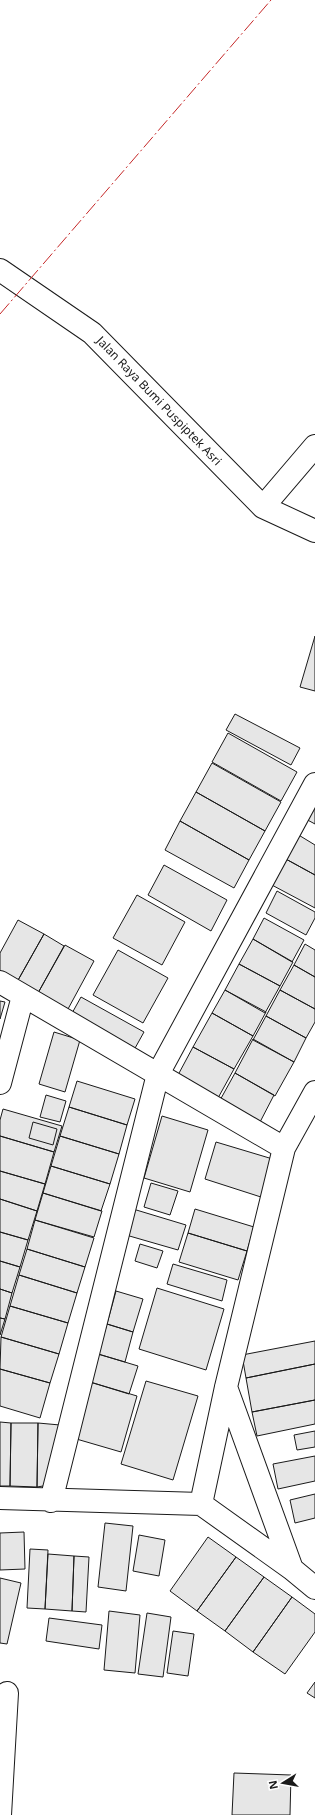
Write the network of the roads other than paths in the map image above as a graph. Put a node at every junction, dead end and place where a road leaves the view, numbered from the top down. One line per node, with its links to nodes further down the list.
1 (0, 270): 3 (street, Jalan Raya Bumi Puspiptek Asri)
2 (315, 446): 3 (street)
3 (263, 507): 4 (street, Jalan Raya Bumi Puspiptek Asri)
4 (315, 531)
5 (315, 784): 8 (street)
6 (0, 982): 7 (street)
7 (23, 996): 8 (street); 9 (street)
8 (158, 1074): 11 (street); 14 (street)
9 (0, 1083)
10 (315, 1092): 11 (street)
11 (284, 1148): 12 (street)
12 (226, 1387): 15 (street); 16 (street)
13 (0, 1498): 14 (street)
14 (51, 1500): 15 (street)
15 (201, 1504): 16 (street)
16 (292, 1569): 17 (street)
17 (315, 1588)
18 (7, 1693): 19 (street)
19 (0, 1815)

